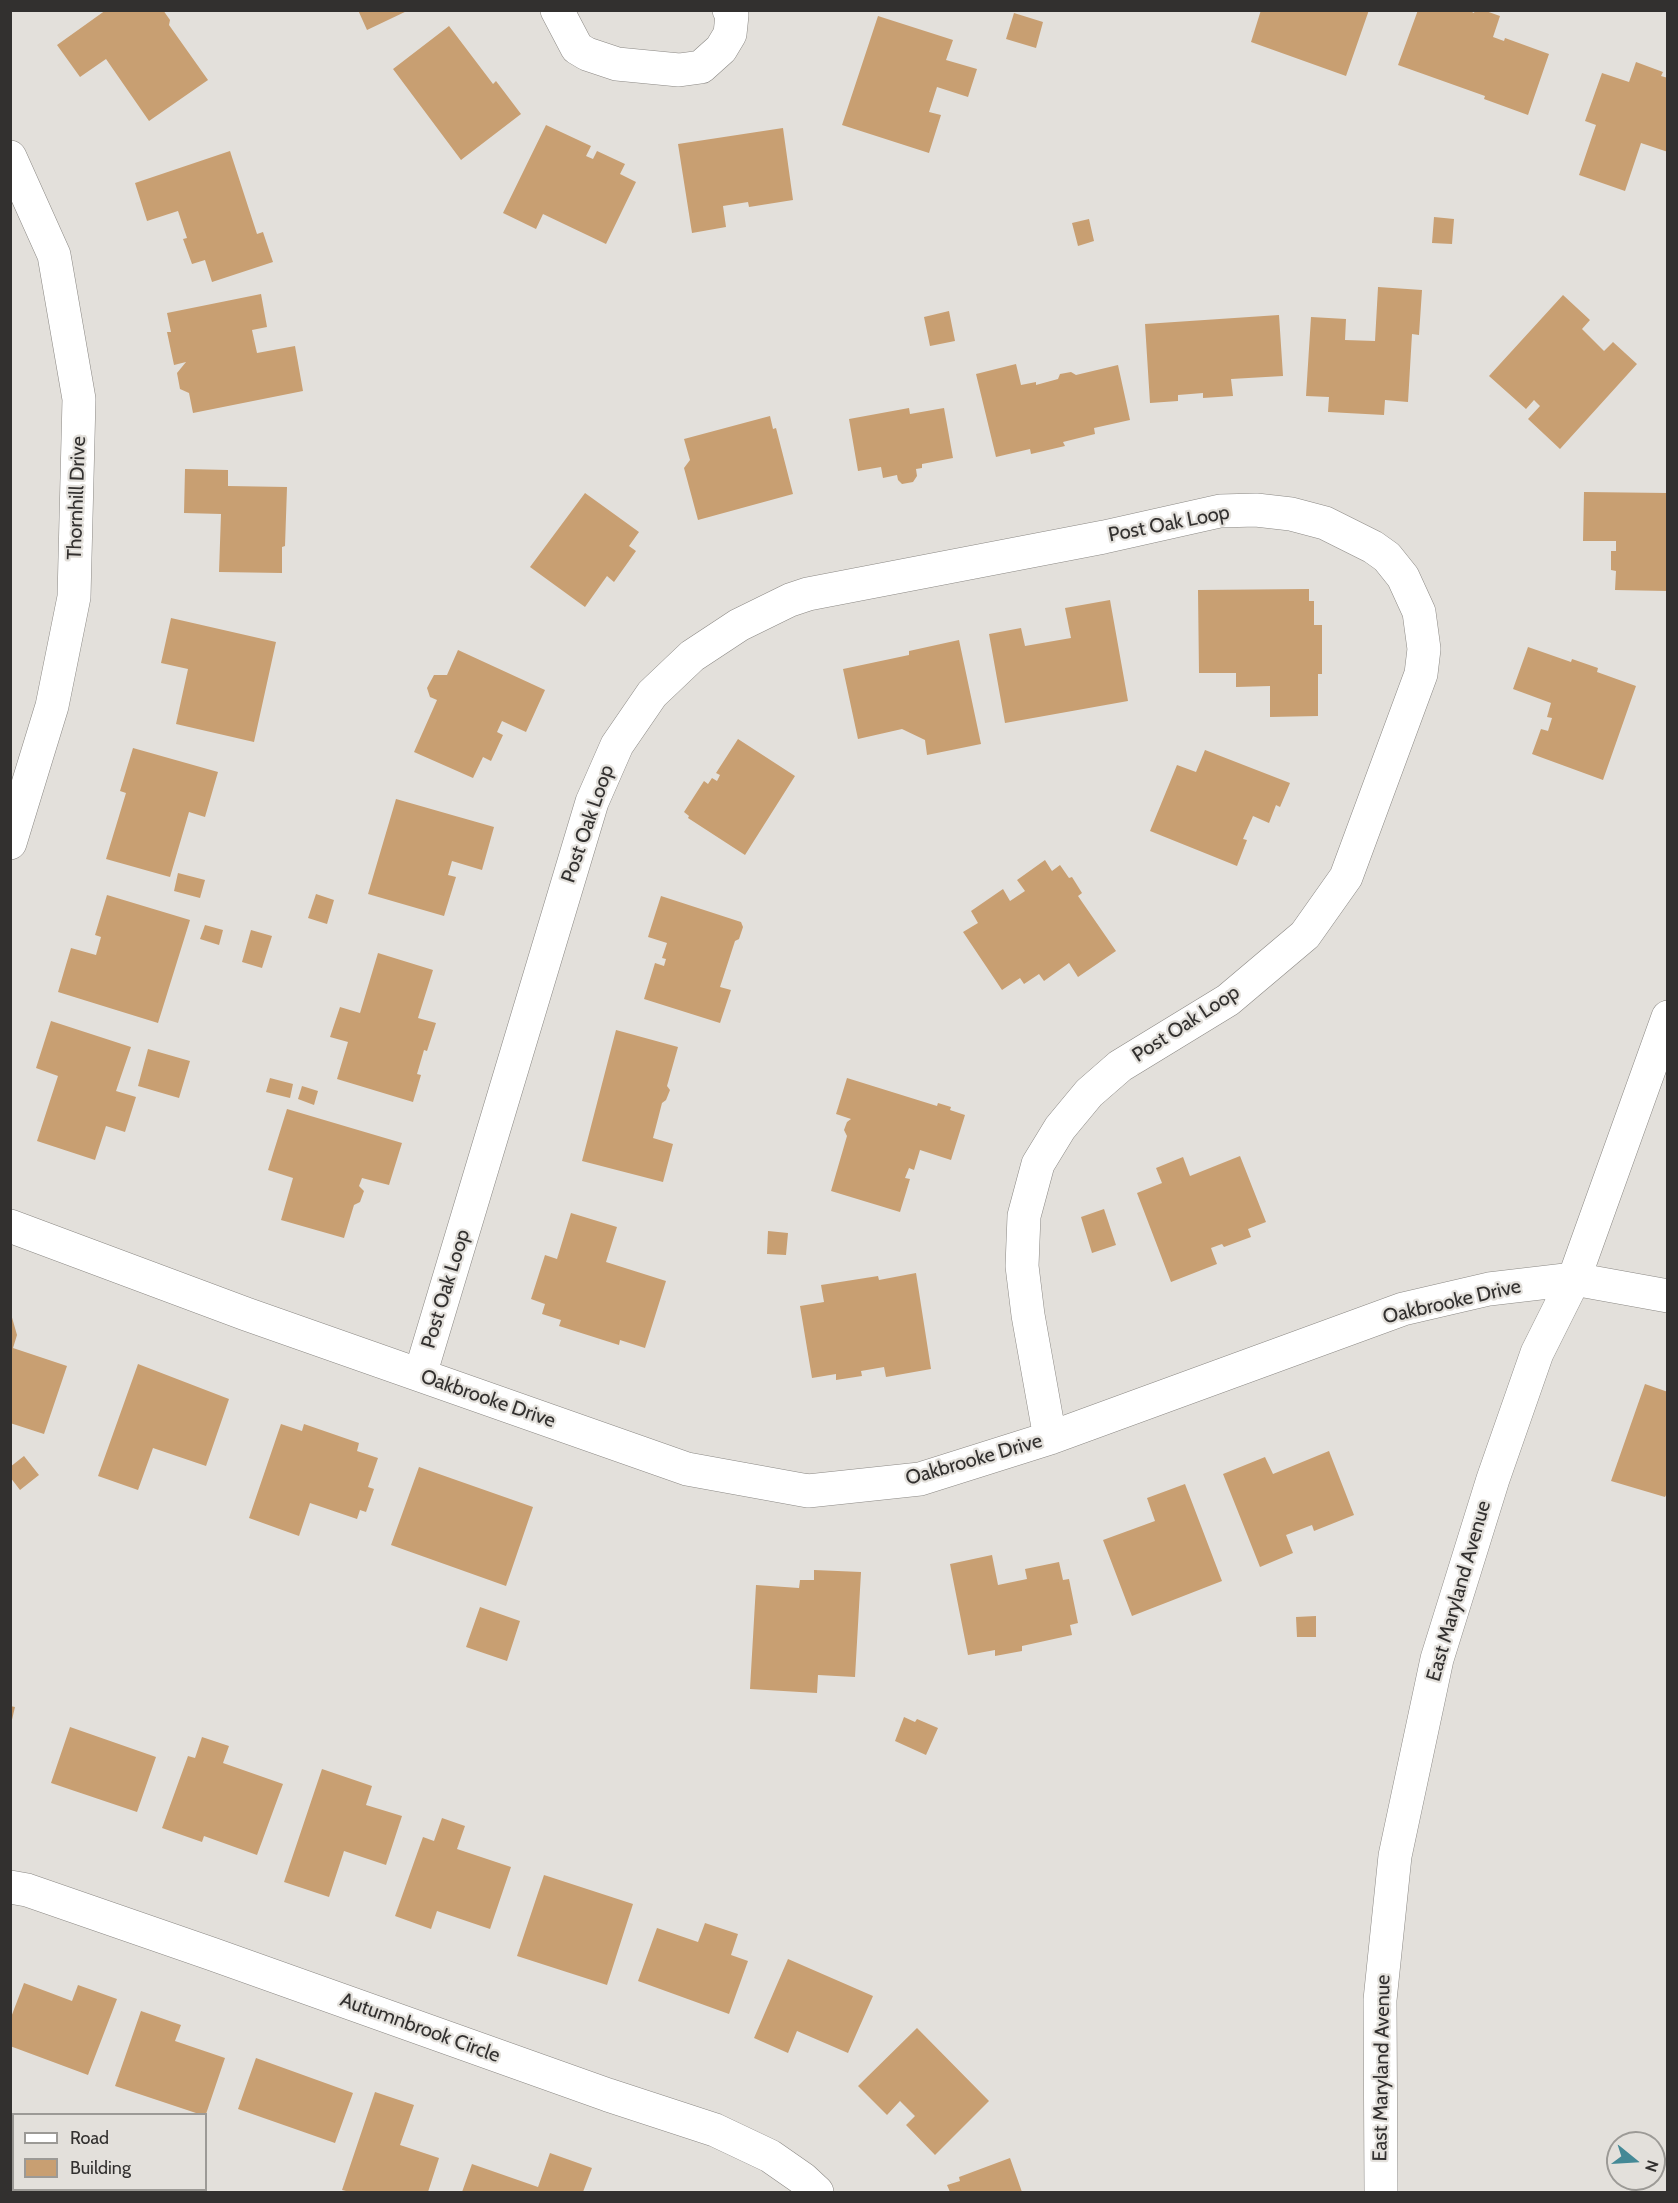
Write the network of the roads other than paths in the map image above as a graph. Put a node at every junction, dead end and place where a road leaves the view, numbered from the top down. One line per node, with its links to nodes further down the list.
1 (557, 10): 2 (street)
2 (729, 10)
3 (10, 157): 4 (street, Thornhill Drive)
4 (10, 843)
5 (1668, 1017): 7 (street, East Maryland Avenue)
6 (10, 1226): 9 (street, Oakbrooke Drive)
7 (1574, 1279): 8 (street, Oakbrooke Drive); 10 (street, Oakbrooke Drive); 13 (street, East Maryland Avenue)
8 (1668, 1296)
9 (420, 1375): 10 (street, Oakbrooke Drive); 10 (street, Post Oak Loop)
10 (1050, 1438)
11 (10, 1887): 12 (street, Autumnbrook Circle)
12 (817, 2193)
13 (1381, 2193)

